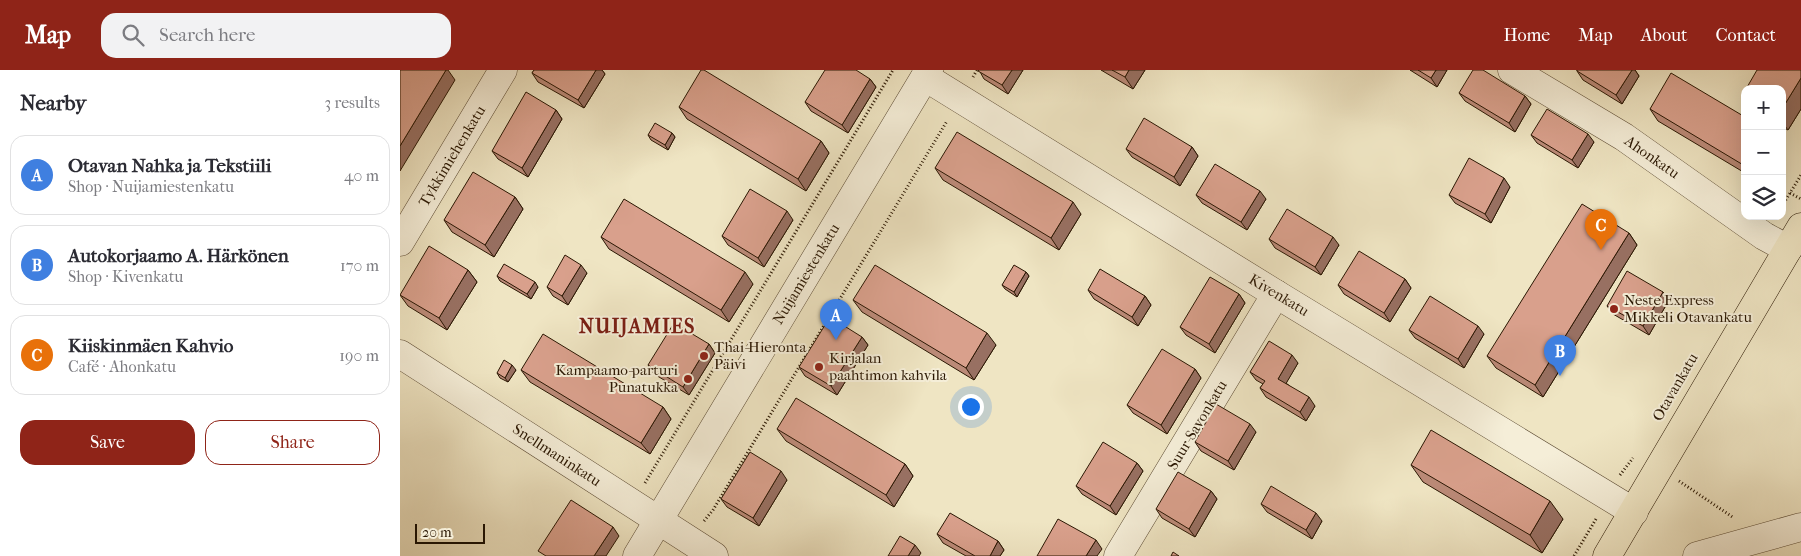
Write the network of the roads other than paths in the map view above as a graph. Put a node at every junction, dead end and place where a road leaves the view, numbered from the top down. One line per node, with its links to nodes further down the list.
1 (503, 70): 5 (street, Tykkimiehenkatu)
2 (1512, 70): 4 (street, Ahonkatu)
3 (927, 73): 6 (street, Kivenkatu); 9 (street, Nuijamiestenkatu)
4 (1794, 238): 8 (main road, Otavankatu)
5 (400, 242)
6 (1276, 294): 8 (street, Kivenkatu); 13 (street, Suur-Savonkatu)
7 (400, 354): 9 (street, Snellmaninkatu)
8 (1634, 512): 14 (main road, Otavankatu)
9 (659, 520): 11 (street, Nuijamiestenkatu); 12 (street, Snellmaninkatu)
10 (1801, 527): 15 (street)
11 (637, 556)
12 (714, 556)
13 (1118, 556)
14 (1608, 556)
15 (1697, 556)

